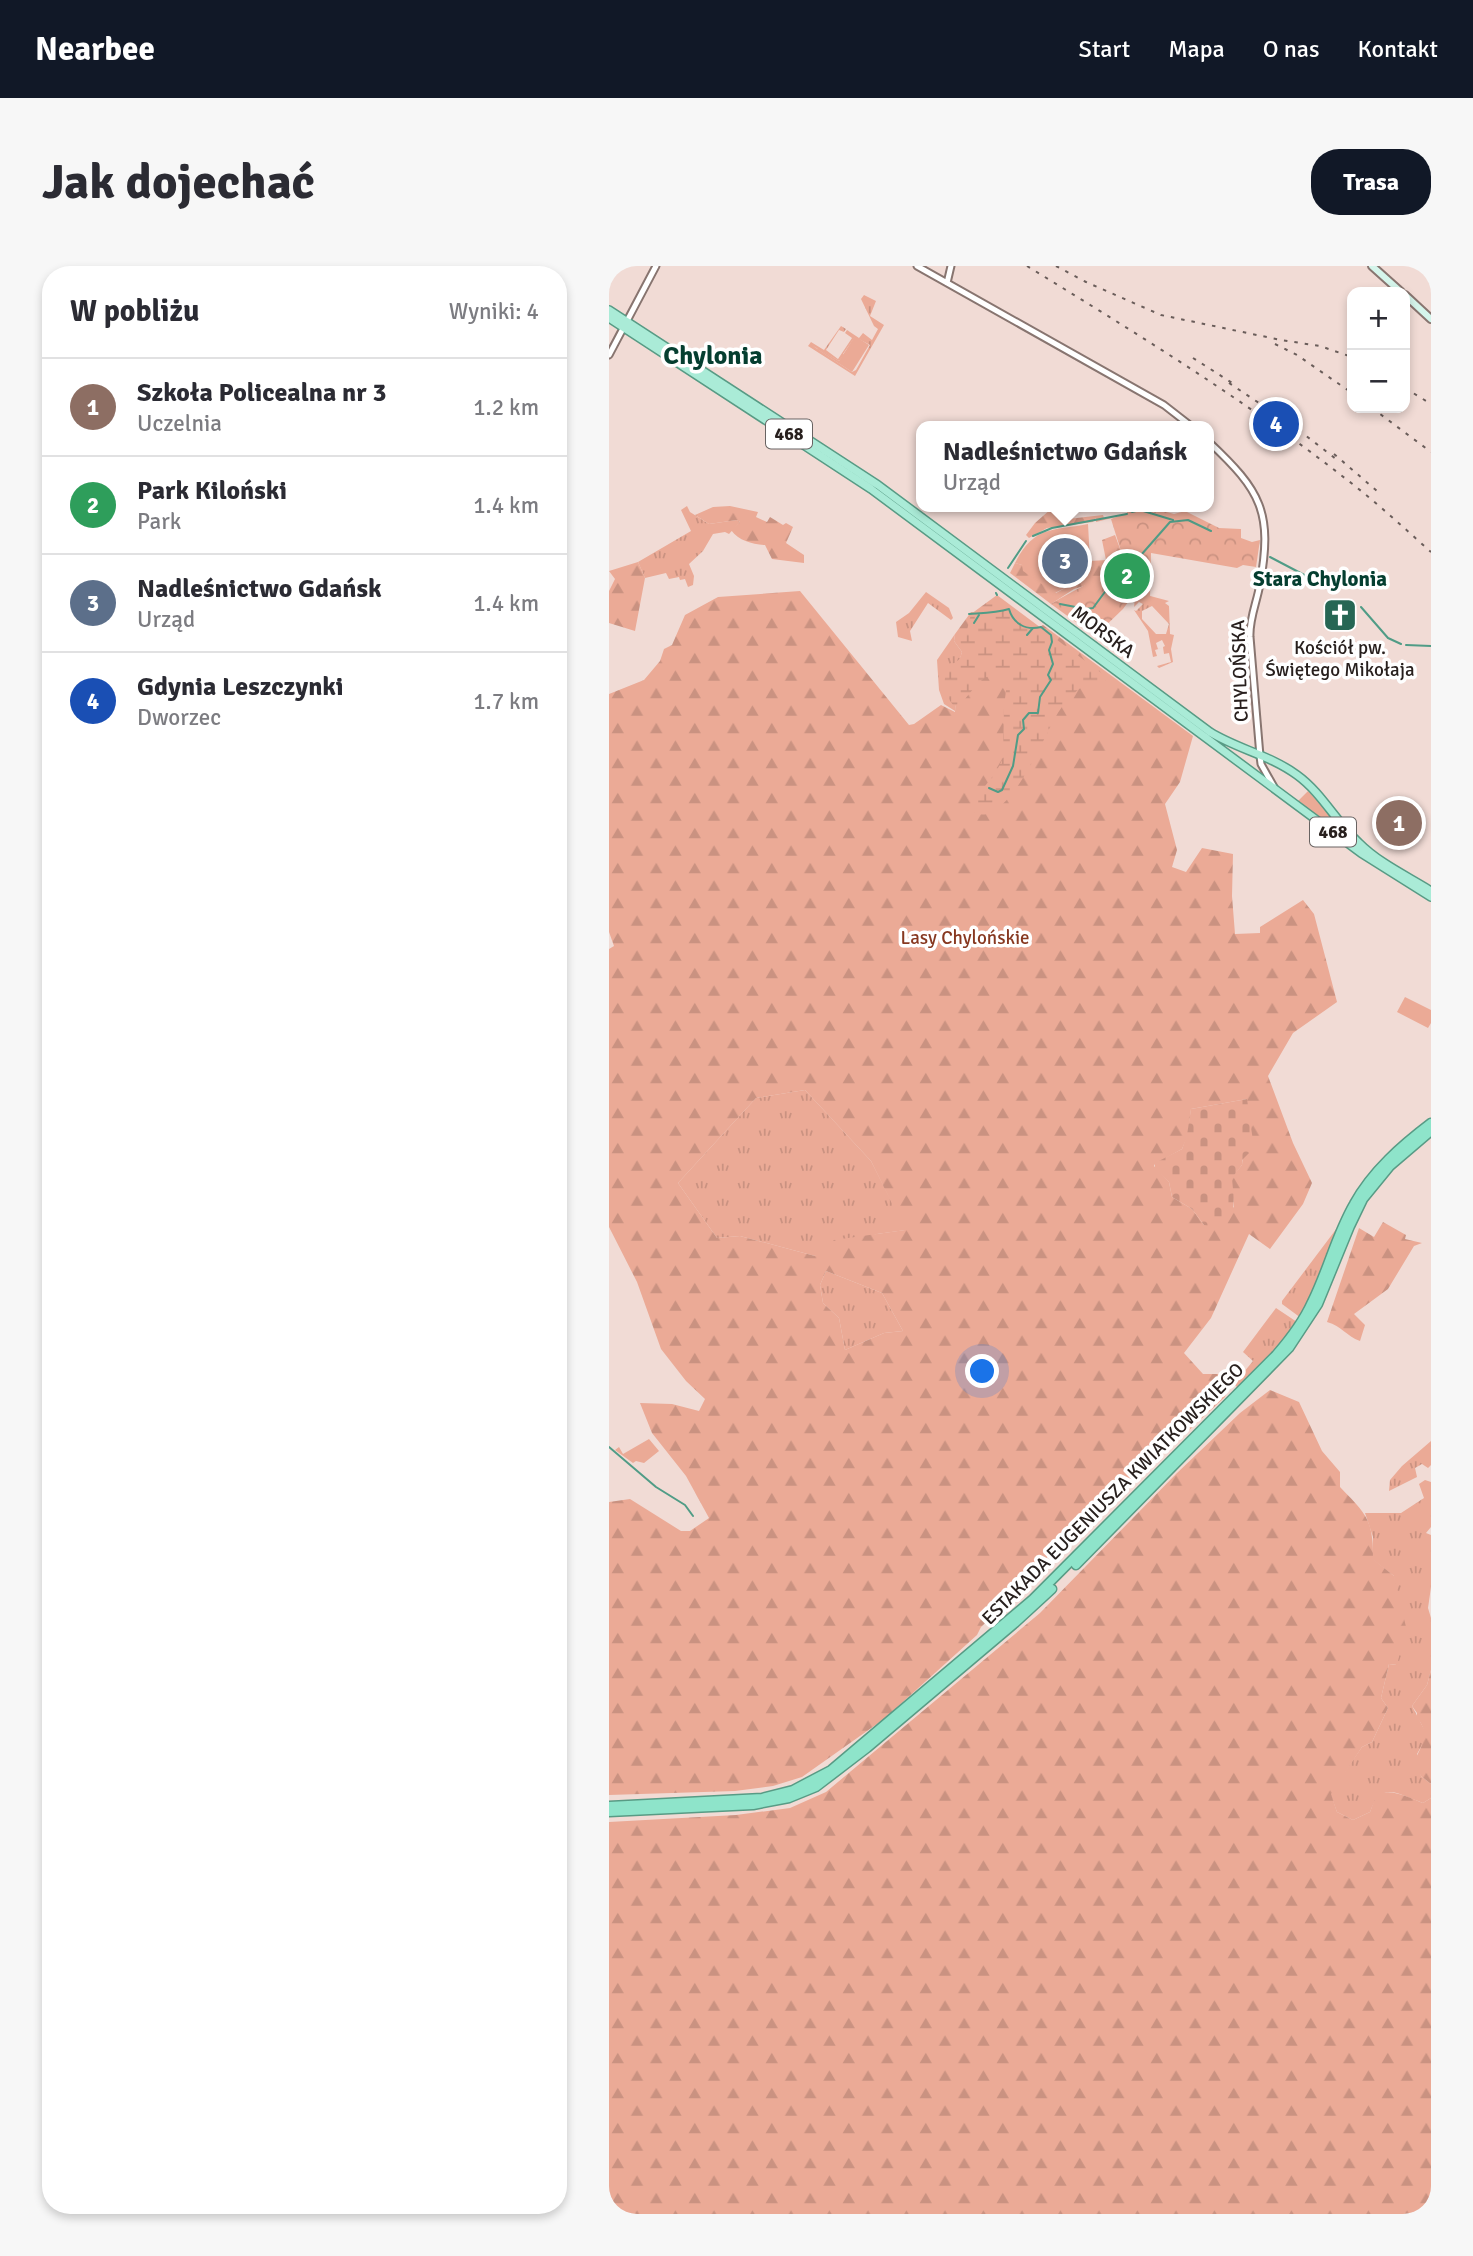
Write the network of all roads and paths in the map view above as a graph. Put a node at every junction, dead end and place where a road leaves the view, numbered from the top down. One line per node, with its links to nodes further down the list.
1 (656, 266): 11 (street)
2 (917, 266): 5 (street)
3 (951, 266): 5 (street)
4 (1372, 266): 6 (main road)
5 (947, 283): 13 (street)
6 (1395, 287)
7 (1410, 300): 10 (main road)
8 (609, 310): 11 (main road, MORSKA / 468)
9 (609, 318): 11 (main road, MORSKA / 468)
10 (1431, 319)
11 (625, 324): 12 (street); 16 (main road, MORSKA / 468); 18 (main road, MORSKA / 468)
12 (609, 355)
13 (1185, 421)
14 (1214, 447): 15 (street, CHYLOŃSKA)
15 (1258, 743): 16 (street); 17 (street, CHYLOŃSKA)
16 (1248, 751): 17 (main road, MORSKA / 468)
17 (1260, 756): 18 (street, CHYLOŃSKA); 19 (main road, MORSKA / 468)
18 (1275, 789): 20 (main road, MORSKA / 468)
19 (1431, 891)
20 (1431, 897)
21 (1431, 1123): 23 (highway, ESTAKADA EUGENIUSZA KWIATKOWSKIEGO)
22 (1431, 1131): 23 (highway, ESTAKADA EUGENIUSZA KWIATKOWSKIEGO)
23 (1311, 1312): 24 (highway, ESTAKADA EUGENIUSZA KWIATKOWSKIEGO)
24 (832, 1773): 25 (highway, ESTAKADA EUGENIUSZA KWIATKOWSKIEGO); 26 (highway, ESTAKADA EUGENIUSZA KWIATKOWSKIEGO)
25 (609, 1806)
26 (609, 1812)

